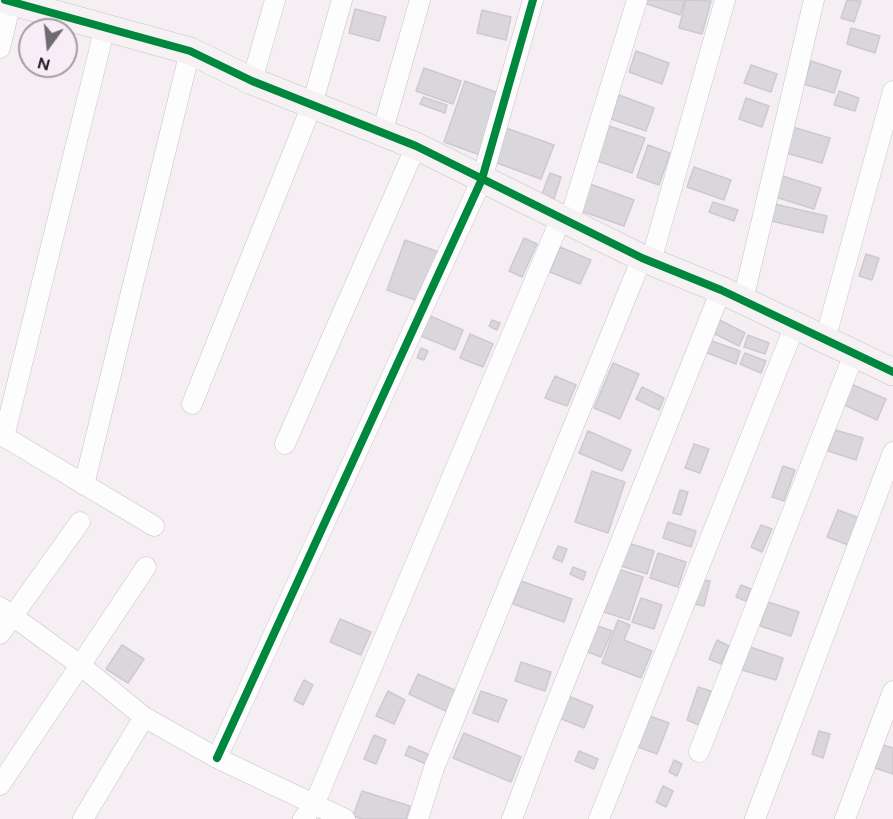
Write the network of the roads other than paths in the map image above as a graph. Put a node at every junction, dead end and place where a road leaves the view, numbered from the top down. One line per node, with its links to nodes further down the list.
1 (275, 0): 12 (street)
2 (342, 0): 14 (street)
3 (420, 0): 15 (street)
4 (533, 0): 17 (street)
5 (637, 0): 18 (street)
6 (725, 0): 19 (street)
7 (814, 0): 20 (street)
8 (8, 1): 9 (street); 10 (street)
9 (105, 27): 11 (street); 26 (street)
10 (0, 48)
11 (190, 51): 12 (street); 29 (street)
12 (252, 81): 14 (street)
13 (893, 91): 22 (street)
14 (312, 105): 15 (street); 25 (street)
15 (382, 134): 16 (street)
16 (416, 146): 17 (street); 27 (street)
17 (482, 179): 18 (street); 39 (street)
18 (565, 220): 19 (street); 41 (street)
19 (646, 259): 20 (street); 44 (street)
20 (732, 295): 21 (street); 45 (street)
21 (795, 325): 22 (street); 46 (street)
22 (825, 340): 23 (street)
23 (854, 354): 24 (street); 38 (street)
24 (893, 372)
25 (192, 404)
26 (2, 435): 29 (street)
27 (285, 444)
28 (893, 452): 47 (street)
29 (84, 484): 31 (street)
30 (80, 522): 33 (street)
31 (154, 526)
32 (146, 567): 35 (street)
33 (6, 611): 34 (street); 35 (street)
34 (0, 634)
35 (80, 665): 37 (street); 40 (street)
36 (893, 691): 48 (street)
37 (144, 717): 39 (street); 42 (street)
38 (699, 752)
39 (217, 758): 41 (street)
40 (0, 785)
41 (308, 812): 43 (street)
42 (83, 819)
43 (345, 819)
44 (418, 819)
45 (512, 819)
46 (599, 819)
47 (755, 819)
48 (845, 819)

